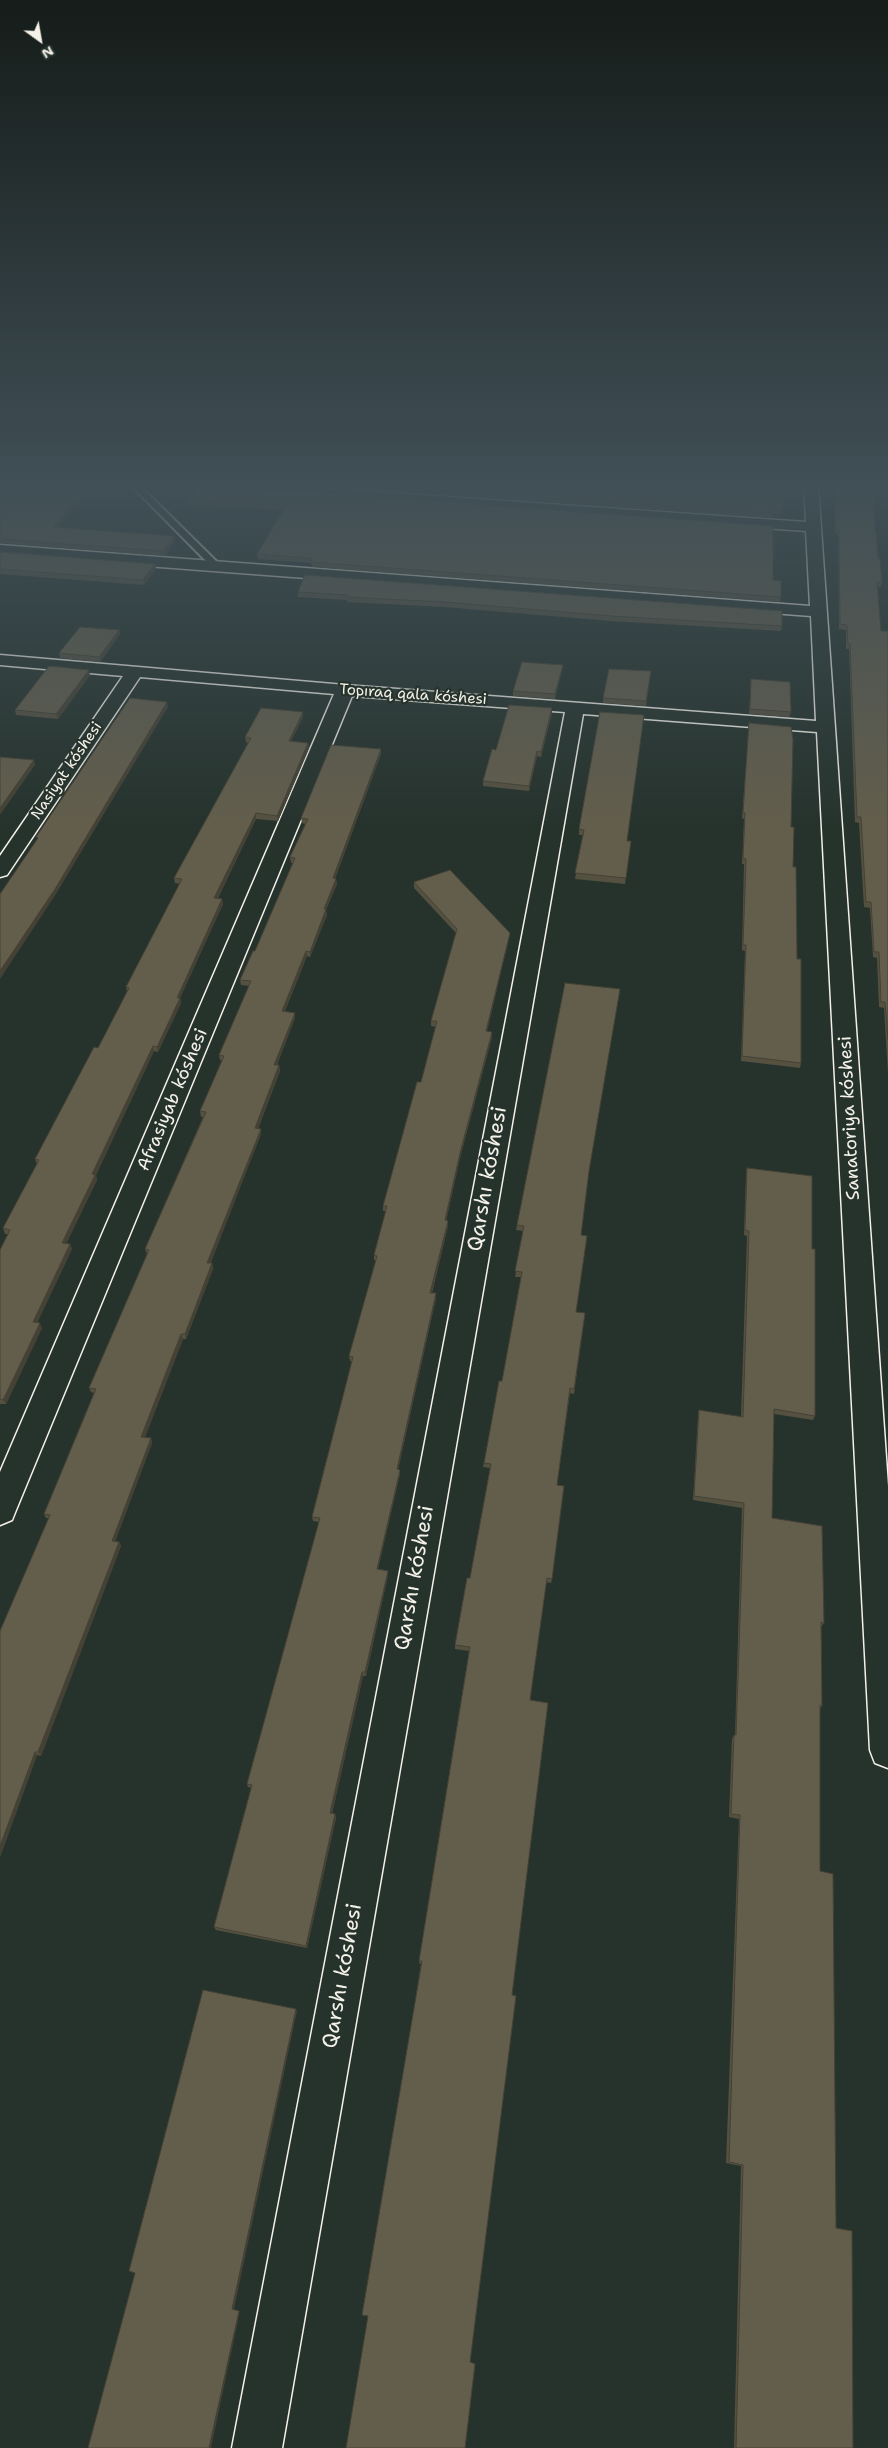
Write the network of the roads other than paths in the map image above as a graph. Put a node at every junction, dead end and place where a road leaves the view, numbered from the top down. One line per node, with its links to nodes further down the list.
1 (652, 599): 3 (street)
2 (818, 599): 3 (street, Sanatoriya kóshesi)
3 (819, 612): 8 (street, Sanatoriya kóshesi)
4 (0, 660): 5 (street, Topıraq qala kóshesi)
5 (135, 671): 6 (street, Topıraq qala kóshesi); 9 (street, Nasiyat kóshesi)
6 (345, 690): 7 (street, Topıraq qala kóshesi); 10 (street, Afrasiyab kóshesi)
7 (575, 707): 8 (street, Topıraq qala kóshesi); 12 (street, Qarshı kóshesi)
8 (826, 728): 11 (street, Sanatoriya kóshesi)
9 (0, 871)
10 (0, 1510)
11 (888, 1750)
12 (257, 2448)

